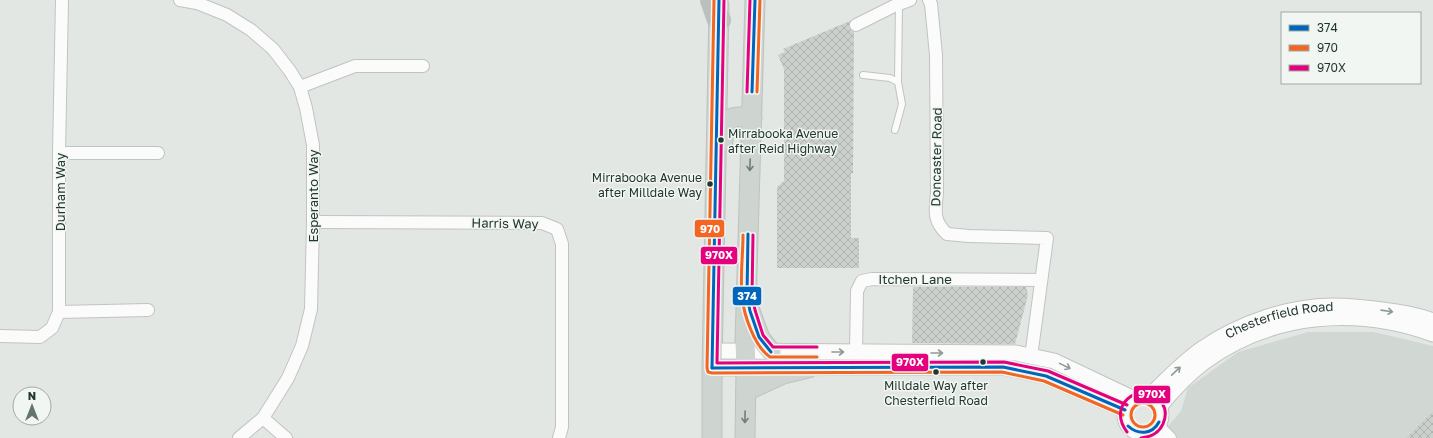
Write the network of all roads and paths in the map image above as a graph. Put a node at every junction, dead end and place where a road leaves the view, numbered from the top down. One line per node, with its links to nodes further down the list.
1 (62, 0): 14 (street, Durham Way)
2 (180, 0): 11 (street, Esperanto Way)
3 (755, 0): 12 (main road)
4 (929, 0): 18 (street, Doncaster Road)
5 (904, 2): 7 (street); 10 (lane)
6 (717, 7): 16 (main road)
7 (856, 25)
8 (423, 66): 11 (street)
9 (863, 75): 10 (lane)
10 (898, 82): 13 (lane)
11 (300, 87): 17 (street, Esperanto Way)
12 (752, 118): 16 (main road); 19 (main road, one-way to 19)
13 (895, 130)
14 (60, 153): 15 (street); 21 (street, Durham Way)
15 (158, 153)
16 (716, 198): 29 (main road)
17 (314, 222): 34 (street, Esperanto Way); 38 (street, Harris Way)
18 (1041, 280): 27 (street, Itchen Lane); 28 (street, Doncaster Road)
19 (747, 296): 26 (main road); 30 (main road)
20 (148, 310): 21 (street)
21 (60, 312): 25 (street, Durham Way)
22 (1410, 321): 23 (street, Chesterfield Road); 24 (street, Chesterfield Road); 33 (street, Chesterfield Road)
23 (1433, 321)
24 (1433, 334)
25 (0, 336)
26 (771, 352): 27 (street, one-way to 27); 30 (street)
27 (856, 352): 28 (street, one-way to 28)
28 (1031, 357): 33 (street, one-way to 33)
29 (712, 360): 30 (street); 39 (main road)
30 (746, 360): 31 (street); 32 (main road)
31 (808, 368): 32 (main road); 33 (street)
32 (746, 391): 40 (main road, one-way to 40)
33 (1142, 404): 35 (street); 35 (street)
34 (263, 418): 36 (street, Esperanto Way); 37 (street)
35 (1142, 433): 41 (street)
36 (239, 438)
37 (286, 438)
38 (559, 438)
39 (712, 438)
40 (745, 438)
41 (1170, 438)

